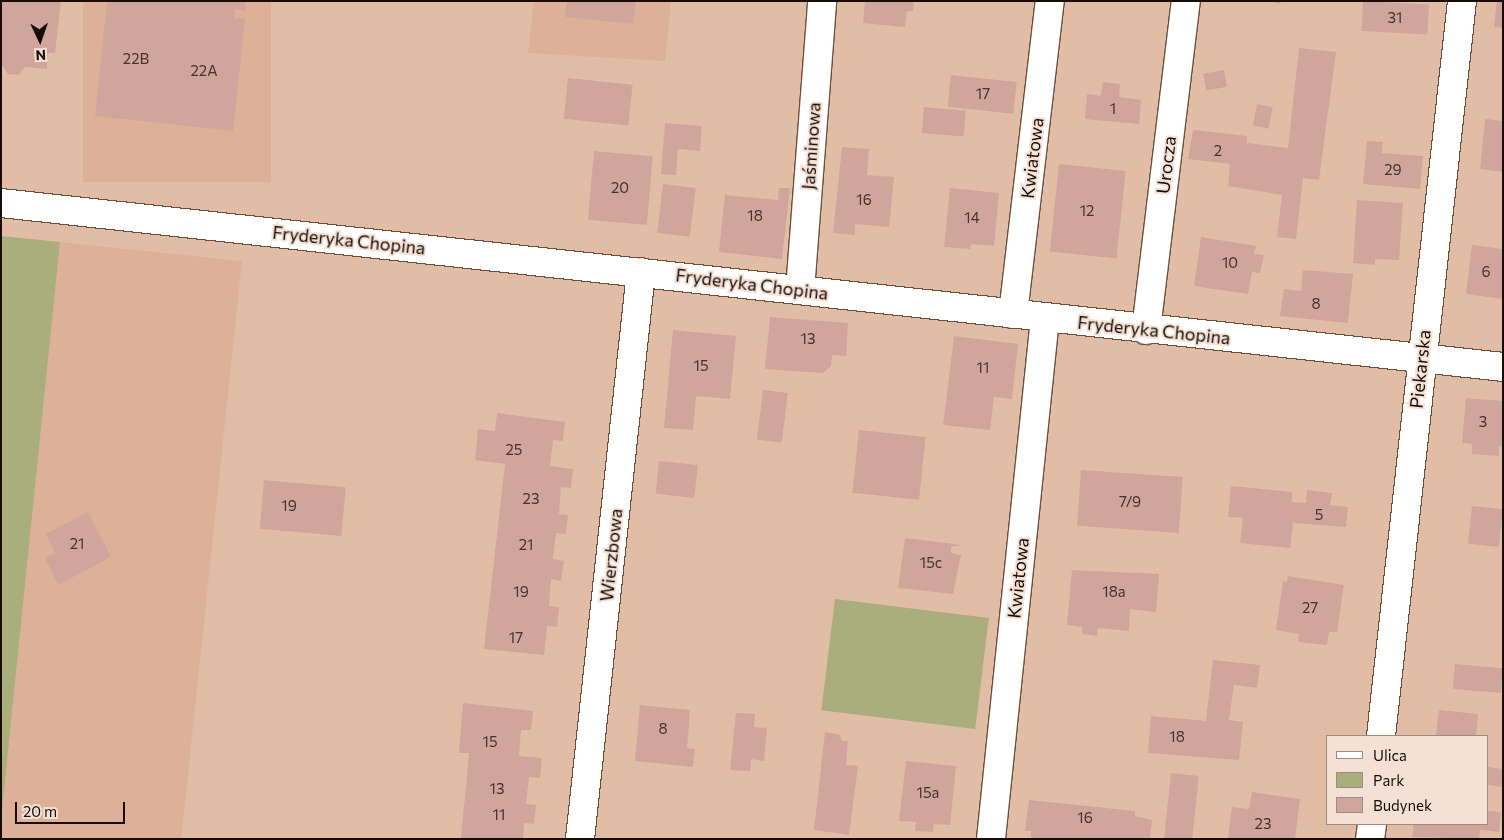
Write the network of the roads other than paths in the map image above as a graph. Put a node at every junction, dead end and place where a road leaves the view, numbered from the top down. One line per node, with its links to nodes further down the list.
1 (822, 1): 7 (street, Jaśminowa)
2 (1050, 1): 8 (street, Kwiatowa)
3 (1186, 1): 10 (street, Urocza)
4 (1462, 1): 11 (street, Piekarska)
5 (1, 203): 6 (street, Fryderyka Chopina)
6 (641, 272): 7 (street, Fryderyka Chopina); 15 (street, Wierzbowa)
7 (800, 290): 8 (street, Fryderyka Chopina)
8 (1013, 314): 9 (street, Fryderyka Chopina)
9 (1046, 318): 10 (street, Fryderyka Chopina); 16 (street, Kwiatowa)
10 (1146, 330): 11 (street, Fryderyka Chopina)
11 (1421, 360): 12 (street, Fryderyka Chopina); 13 (street, Piekarska)
12 (1503, 367)
13 (1381, 735)
14 (1372, 825): 17 (street)
15 (580, 839)
16 (991, 839)
17 (1370, 839)

